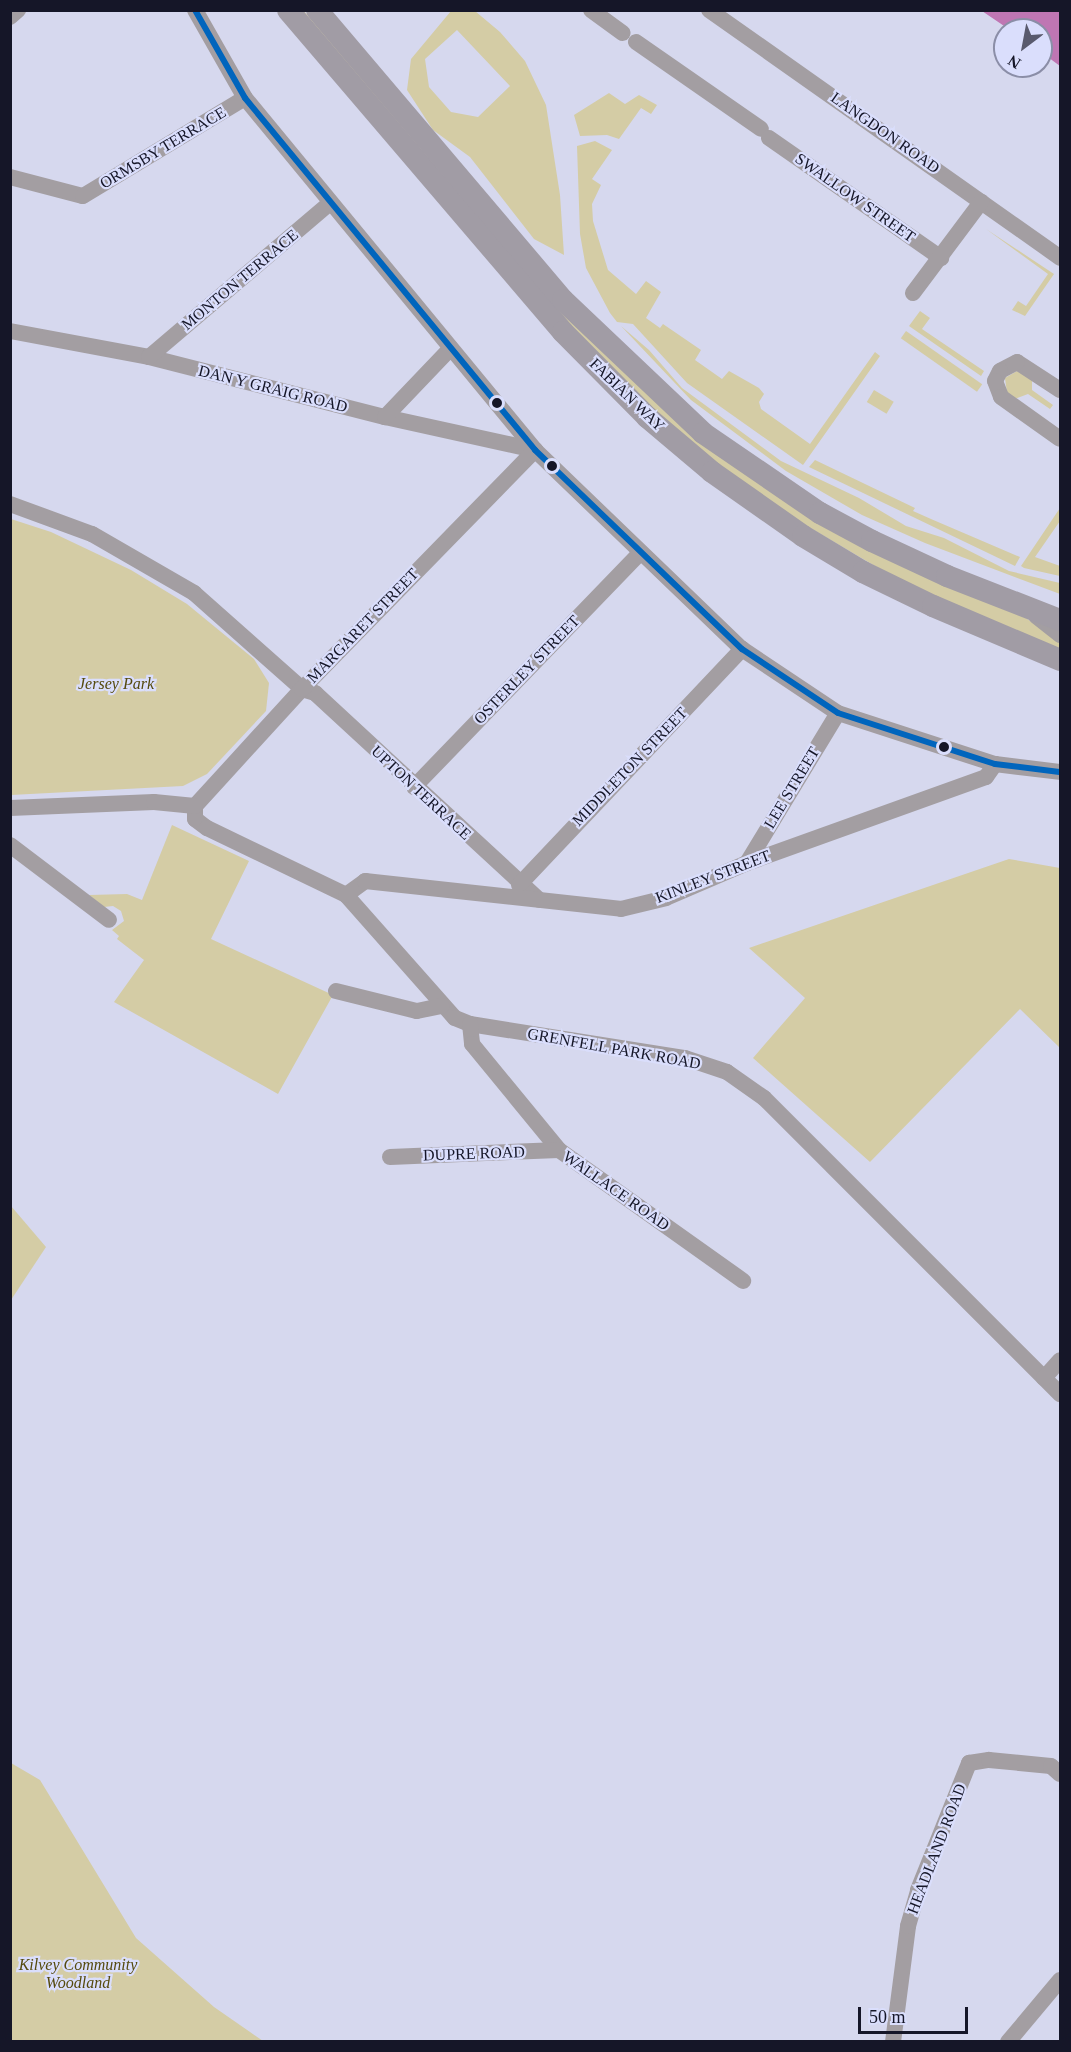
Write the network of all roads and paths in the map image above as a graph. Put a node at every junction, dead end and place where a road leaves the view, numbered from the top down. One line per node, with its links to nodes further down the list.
1 (18, 10): 7 (street)
2 (195, 10): 8 (street)
3 (288, 10): 28 (highway, FABIAN WAY)
4 (317, 10): 24 (highway, FABIAN WAY)
5 (591, 10): 12 (street, SWALLOW STREET)
6 (709, 10): 10 (street, LANGDON ROAD)
7 (10, 17)
8 (245, 98): 9 (street, ORMSBY TERRACE); 11 (street)
9 (10, 177)
10 (981, 202): 12 (street); 13 (street, LANGDON ROAD)
11 (330, 203): 16 (street); 17 (street, MONTON TERRACE)
12 (941, 258): 14 (street)
13 (1060, 258)
14 (913, 293)
15 (10, 331): 17 (street, DAN Y GRAIG ROAD)
16 (451, 348): 19 (street); 21 (street)
17 (149, 357): 19 (street, DAN Y GRAIG ROAD)
18 (1060, 390): 20 (street)
19 (385, 417): 21 (street, DAN Y GRAIG ROAD)
20 (1060, 439)
21 (535, 450): 23 (street); 29 (street, MARGARET STREET)
22 (10, 504): 29 (street, UPTON TERRACE)
23 (640, 553): 27 (street); 33 (street, OSTERLEY STREET)
24 (1026, 607): 25 (highway, FABIAN WAY); 26 (street)
25 (1060, 620)
26 (1060, 635)
27 (742, 650): 30 (street); 38 (street, MIDDLETON STREET)
28 (1060, 660)
29 (302, 689): 33 (street, UPTON TERRACE); 34 (street, MARGARET STREET)
30 (838, 712): 31 (street); 37 (street, LEE STREET)
31 (995, 764): 32 (street); 37 (street, KINLEY STREET)
32 (1060, 772)
33 (414, 787): 38 (street, UPTON TERRACE)
34 (195, 806): 35 (street); 39 (street, GRENFELL PARK ROAD)
35 (10, 808)
36 (10, 845): 41 (street)
37 (747, 863): 40 (street, KINLEY STREET)
38 (519, 885): 40 (street, UPTON TERRACE)
39 (346, 895): 40 (street, KINLEY STREET); 43 (street, GRENFELL PARK ROAD)
40 (540, 901)
41 (109, 920)
42 (336, 991): 43 (street)
43 (441, 1006): 44 (street, GRENFELL PARK ROAD)
44 (470, 1024): 45 (street, WALLACE ROAD); 49 (street, GRENFELL PARK ROAD)
45 (559, 1150): 46 (street, DUPRE ROAD); 47 (street, WALLACE ROAD)
46 (390, 1157)
47 (743, 1281)
48 (1060, 1360): 49 (street)
49 (1044, 1378): 50 (street, GRENFELL PARK ROAD)
50 (1060, 1394)
51 (1060, 1774): 53 (street, HEADLAND ROAD)
52 (1060, 1980): 54 (street)
53 (893, 2042)
54 (1008, 2042)

